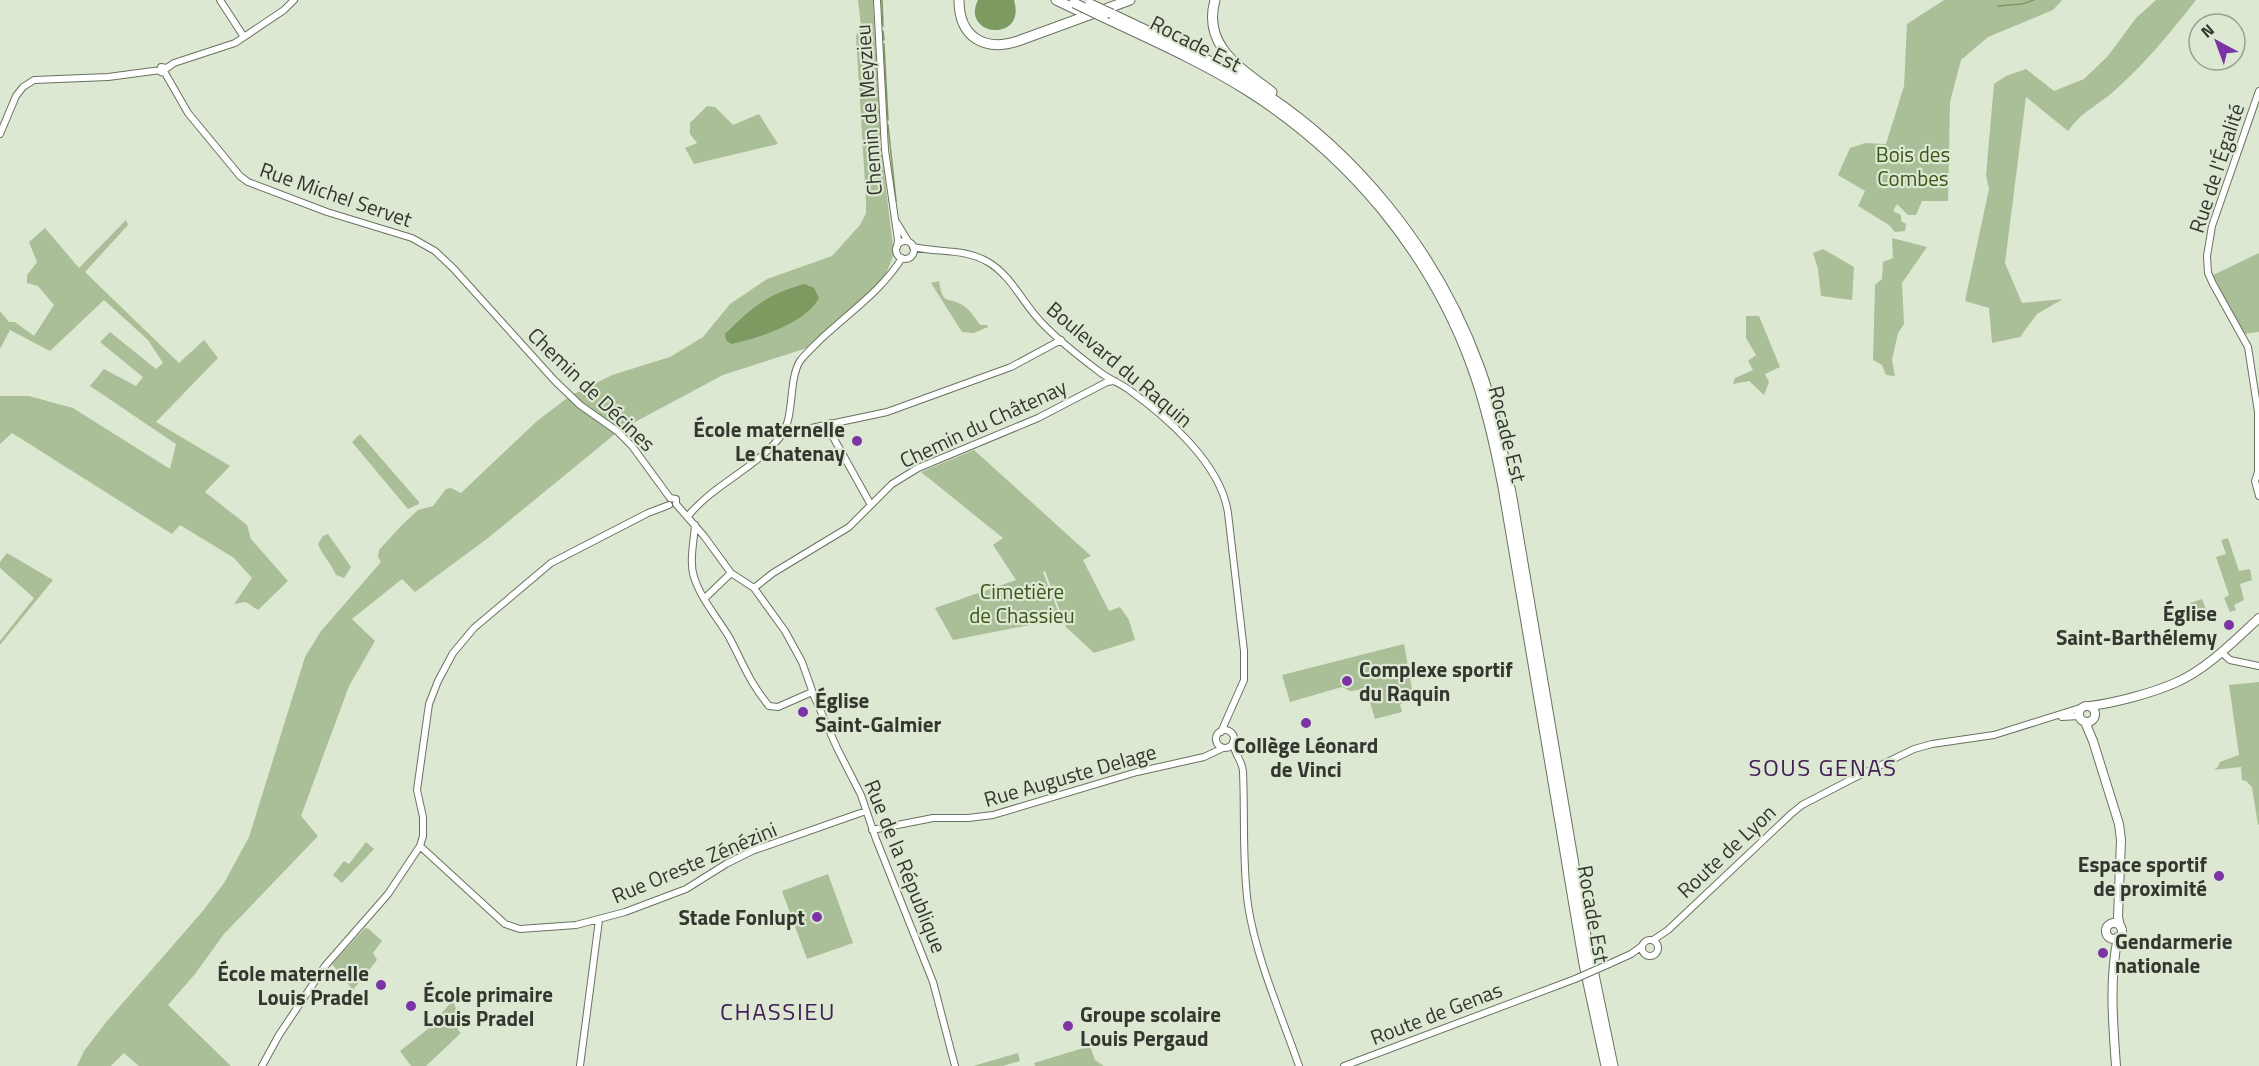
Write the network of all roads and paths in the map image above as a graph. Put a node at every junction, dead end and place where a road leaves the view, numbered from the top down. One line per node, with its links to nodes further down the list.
1 (220, 0): 12 (street)
2 (294, 0): 12 (street)
3 (877, 0): 17 (street, Chemin de Meyzieu)
4 (959, 0): 8 (highway)
5 (966, 0): 7 (highway)
6 (1056, 0): 10 (highway)
7 (1115, 0)
8 (1130, 0)
9 (1215, 0): 16 (highway)
10 (1078, 3): 11 (highway, Rocade Est, bridge); 11 (highway, Rocade Est, bridge); 11 (highway, bridge)
11 (1110, 18): 16 (highway, Rocade Est); 69 (highway, Rocade Est)
12 (244, 37): 13 (street)
13 (164, 70): 15 (street); 21 (street, Rue Michel Servet)
14 (2259, 91): 26 (street, Rue de l'Égalité)
15 (0, 134)
16 (1328, 143): 68 (highway, Rocade Est)
17 (893, 217): 18 (street, Chemin de Meyzieu); 19 (street, Chemin de Meyzieu)
18 (911, 244): 19 (street); 20 (street); 22 (street, Boulevard du Raquin)
19 (897, 247): 20 (street)
20 (902, 258): 25 (street)
21 (464, 279): 27 (street, Chemin de Décines)
22 (1061, 340): 23 (street, Boulevard du Raquin); 24 (street)
23 (1115, 381): 28 (street, Chemin du Châtenay); 43 (street, Boulevard du Raquin)
24 (831, 423): 25 (street); 28 (street)
25 (783, 434): 29 (street)
26 (2259, 496)
27 (672, 503): 29 (street, Chemin de Décines); 54 (street)
28 (871, 505): 34 (street, Chemin du Châtenay)
29 (688, 516): 30 (street, Chemin de Décines)
30 (695, 525): 31 (street); 32 (street, Chemin de Décines)
31 (694, 538): 32 (street); 35 (street)
32 (706, 540): 33 (street, Chemin de Décines)
33 (731, 573): 34 (street, Chemin de Décines); 35 (street)
34 (754, 588): 39 (street, Chemin de Décines)
35 (704, 599): 41 (street)
36 (2259, 618): 37 (main road)
37 (2221, 652): 38 (street); 42 (main road, Route de Lyon)
38 (2259, 666)
39 (810, 684): 40 (street, Chemin de Décines); 41 (street)
40 (812, 692): 41 (street); 52 (street, Rue de la République)
41 (803, 694)
42 (2110, 703): 44 (main road, Route de Lyon); 44 (main road, Route de Lyon)
43 (1230, 713): 45 (street, Boulevard du Raquin); 46 (street, Boulevard du Raquin)
44 (2086, 716): 55 (main road); 59 (street, Route de Lyon)
45 (1221, 732): 46 (street); 47 (street)
46 (1231, 733): 48 (street)
47 (1216, 741): 49 (street); 50 (street)
48 (1233, 742): 49 (street); 51 (street)
49 (1224, 748): 50 (street, Rue Auguste Delage); 51 (street)
50 (1204, 757): 53 (street, Rue Auguste Delage)
51 (1243, 773): 73 (street)
52 (866, 811): 53 (street, Rue de la République); 56 (street, Rue Oreste Zénézini)
53 (872, 830): 72 (street, Rue de la République)
54 (420, 846): 56 (street, Rue Oreste Zénézini); 70 (street)
55 (2118, 895): 57 (main road); 58 (main road)
56 (599, 920): 71 (street)
57 (2109, 924): 58 (main road); 60 (main road)
58 (2120, 926): 61 (main road)
59 (1668, 930): 62 (street, Route de Lyon); 64 (street, Route de Lyon)
60 (2109, 937): 61 (main road); 67 (main road)
61 (2118, 938): 67 (main road)
62 (1653, 940): 63 (street); 64 (street)
63 (1642, 946): 65 (street); 66 (street)
64 (1658, 946): 66 (street)
65 (1631, 954): 66 (street); 74 (street, Route de Genas, bridge)
66 (1645, 954)
67 (2114, 970): 79 (main road)
68 (1598, 1000): 77 (highway, Rocade Est); 78 (highway)
69 (1594, 1012): 75 (highway); 76 (highway, Rocade Est)
70 (262, 1066)
71 (578, 1066)
72 (955, 1066)
73 (1299, 1066)
74 (1344, 1066)
75 (1601, 1066)
76 (1606, 1066)
77 (1613, 1066)
78 (1619, 1066)
79 (2118, 1066)

